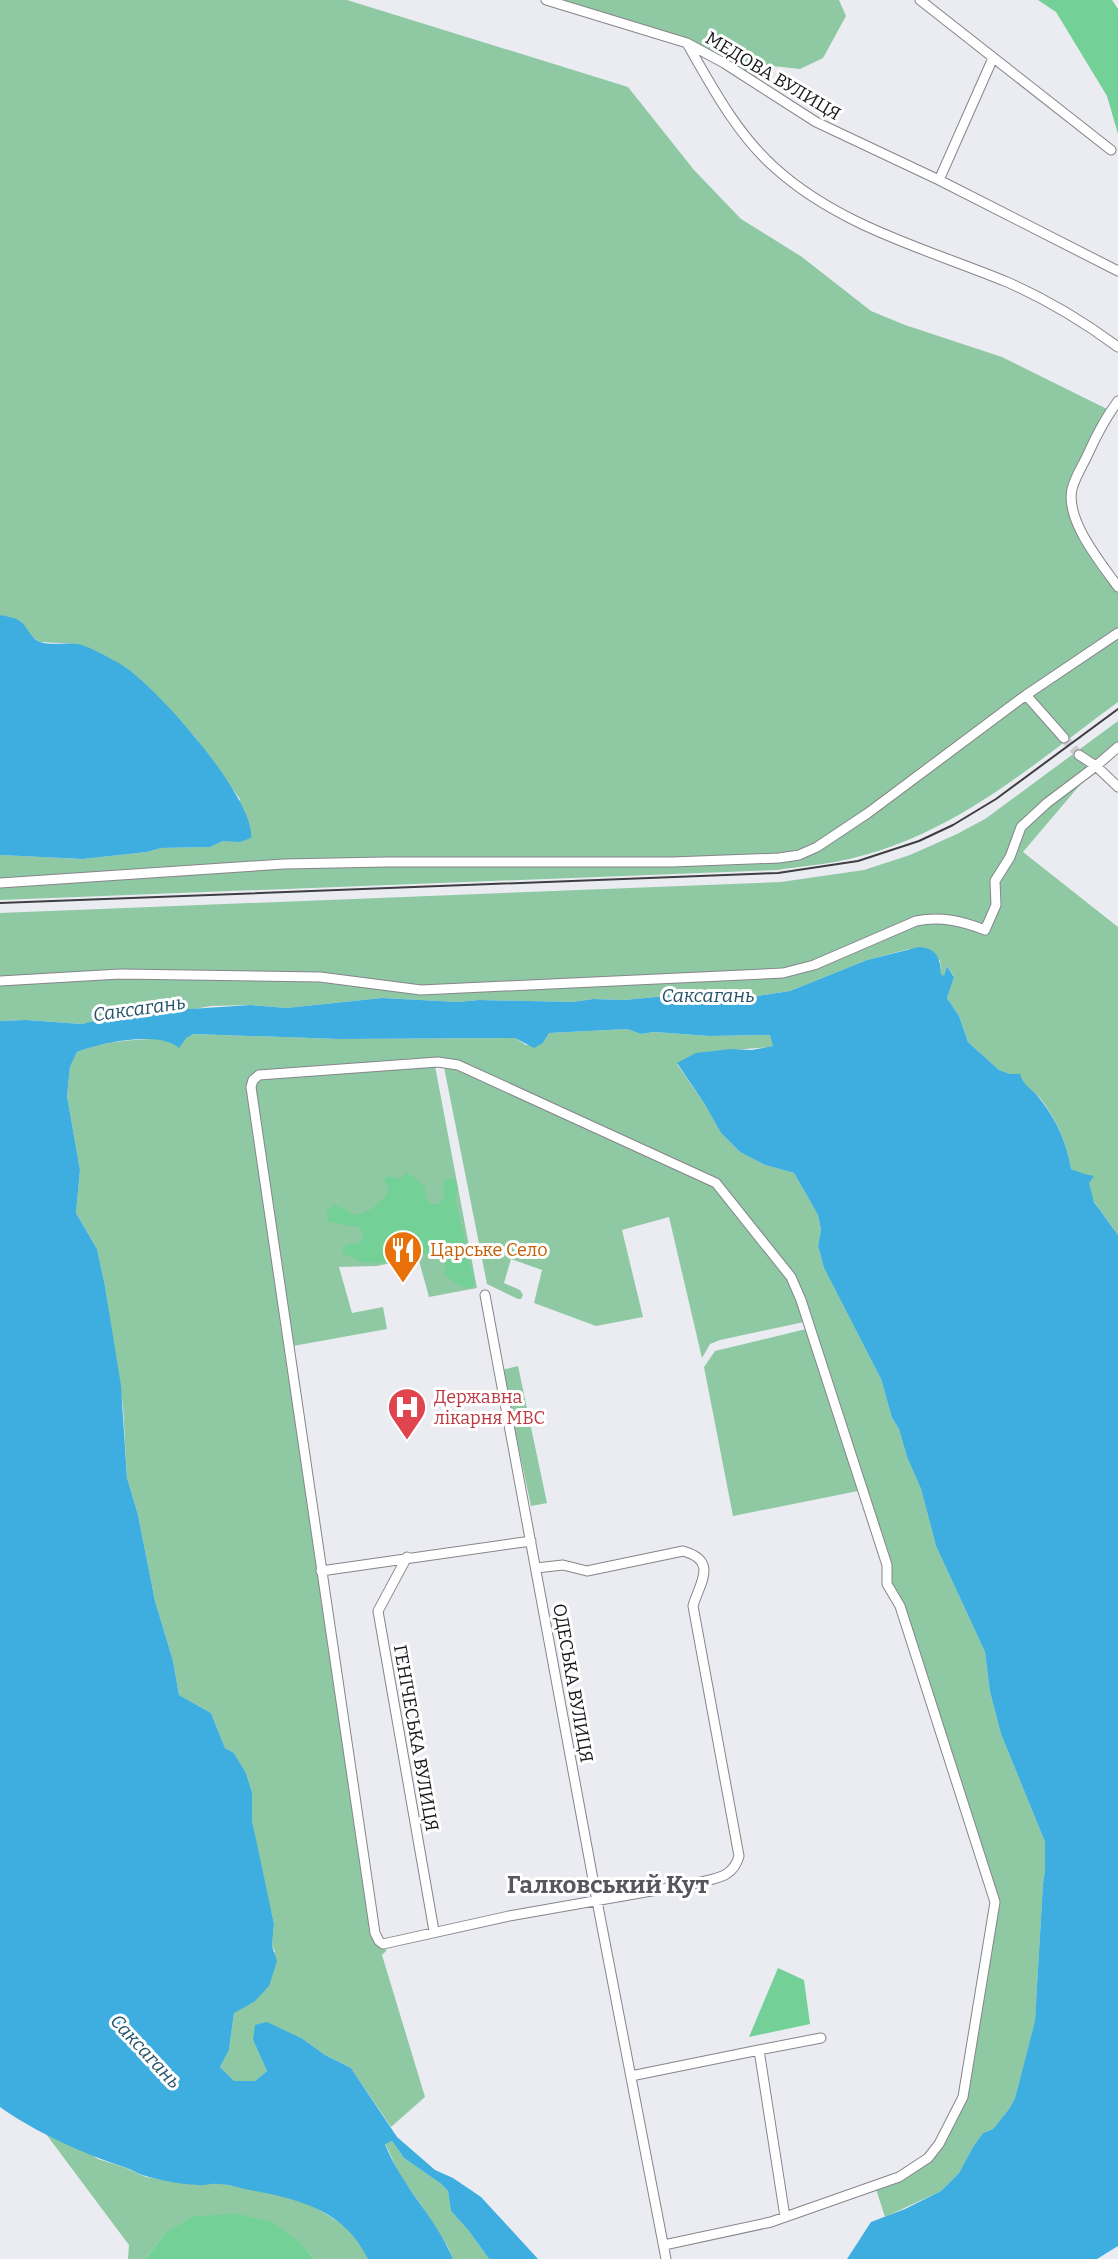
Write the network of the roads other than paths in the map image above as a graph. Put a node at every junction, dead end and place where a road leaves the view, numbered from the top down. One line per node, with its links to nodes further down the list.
1 (546, 0): 3 (street, МЕДОВА ВУЛИЦЯ)
2 (920, 0): 4 (street)
3 (687, 43): 6 (street, МЕДОВА ВУЛИЦЯ); 8 (street)
4 (993, 58): 5 (street); 6 (street)
5 (1111, 150)
6 (939, 180): 7 (street, МЕДОВА ВУЛИЦЯ)
7 (1118, 271)
8 (1118, 347)
9 (1118, 401): 10 (street)
10 (1118, 587)
11 (1118, 633): 12 (street)
12 (1026, 695): 13 (street); 18 (street)
13 (1064, 738)
14 (1118, 747): 16 (street)
15 (1079, 755): 16 (street)
16 (1096, 766): 17 (street); 19 (street)
17 (1118, 787)
18 (0, 883)
19 (0, 981)
20 (485, 1295): 21 (street, ОДЕСЬКА ВУЛИЦЯ)
21 (531, 1541): 22 (street); 23 (street, ОДЕСЬКА ВУЛИЦЯ)
22 (407, 1558): 24 (street); 26 (street, ГЕНІЧЕСЬКА ВУЛИЦЯ)
23 (536, 1568): 25 (street, ОДЕСЬКА ВУЛИЦЯ); 25 (street)
24 (321, 1570): 26 (street); 30 (street)
25 (597, 1901): 26 (street); 29 (street, ОДЕСЬКА ВУЛИЦЯ)
26 (433, 1931)
27 (821, 2038): 28 (street)
28 (760, 2050): 29 (street); 30 (street)
29 (631, 2076): 31 (street, ОДЕСЬКА ВУЛИЦЯ)
30 (785, 2217): 31 (street)
31 (664, 2245): 32 (street, ОДЕСЬКА ВУЛИЦЯ)
32 (666, 2259)

